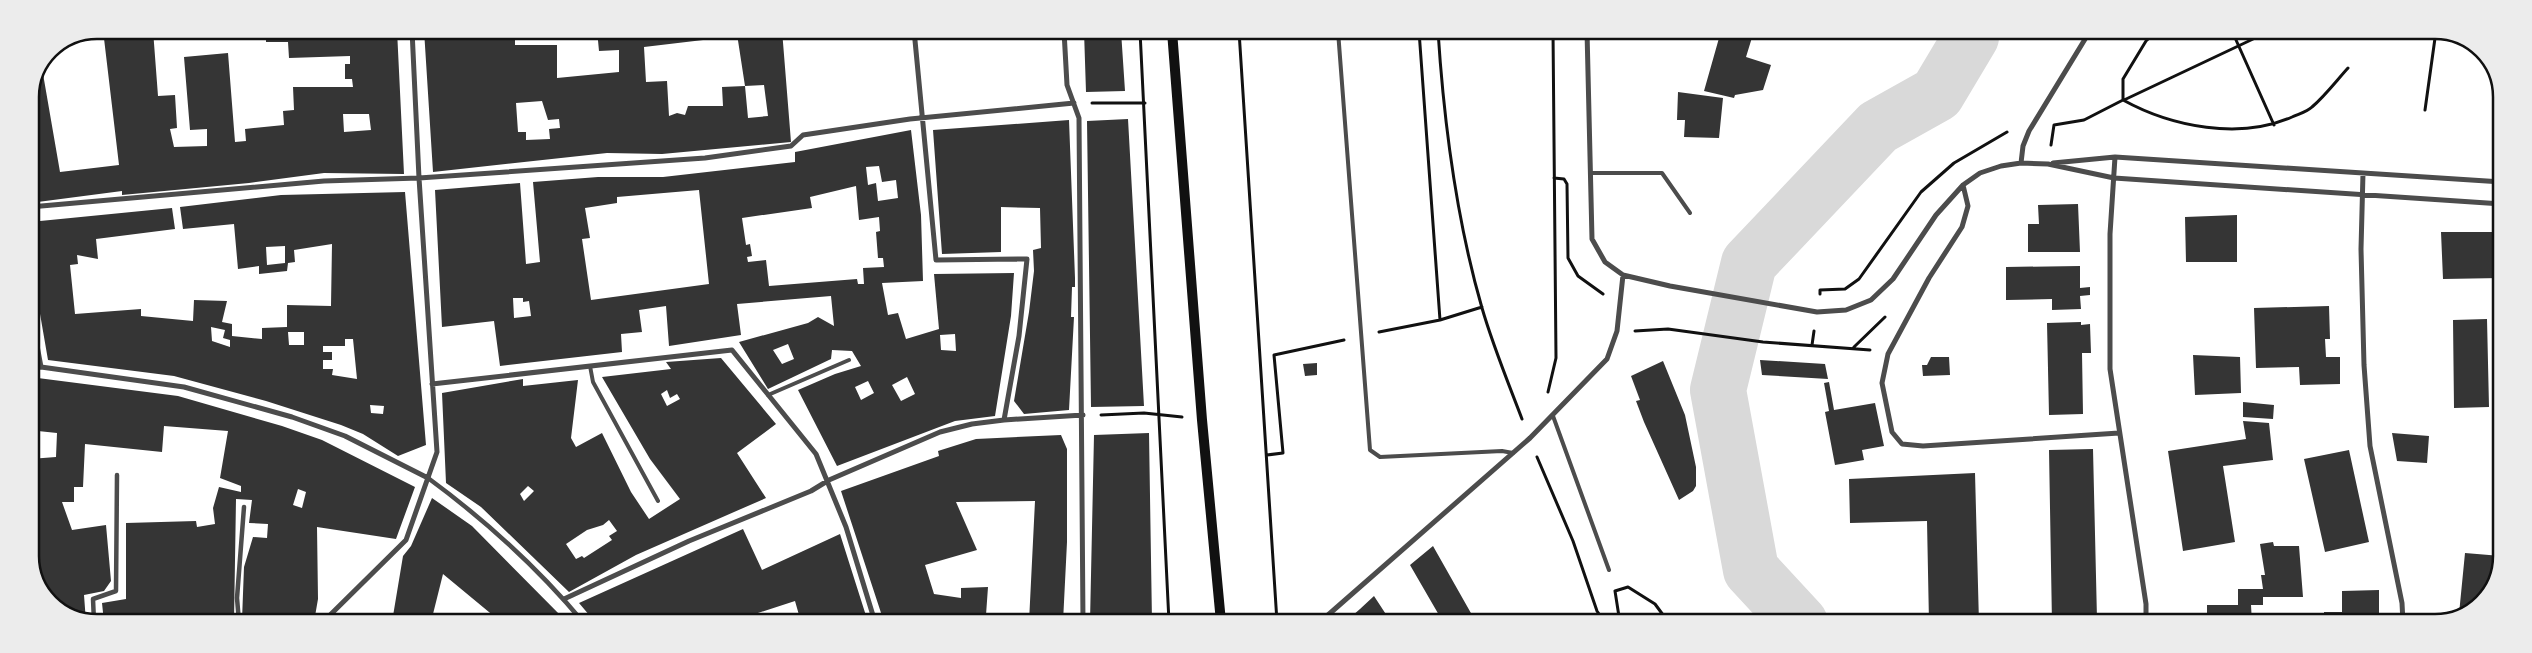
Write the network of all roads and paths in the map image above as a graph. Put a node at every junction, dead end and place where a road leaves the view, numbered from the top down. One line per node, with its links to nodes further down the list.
1 (412, 39): 31 (street)
2 (915, 39): 24 (street)
3 (1064, 39): 20 (street)
4 (1141, 39): 22 (path)
5 (1173, 39): 61 (main road)
6 (1240, 39): 65 (path)
7 (1339, 39): 64 (lane)
8 (1420, 39): 41 (path)
9 (1439, 39): 40 (path)
10 (1553, 39): 54 (path)
11 (1587, 39): 29 (street)
12 (2085, 39): 27 (street)
13 (2148, 39): 19 (path)
14 (2236, 39): 17 (path)
15 (2254, 39): 17 (path)
16 (2435, 39): 23 (path)
17 (2240, 46): 19 (path); 25 (path)
18 (2348, 68): 25 (path)
19 (2123, 100): 25 (path); 28 (path)
20 (1074, 103): 24 (street); 56 (street)
21 (1088, 103): 22 (path)
22 (1145, 103): 55 (path)
23 (2425, 110)
24 (922, 117): 31 (street); 60 (street)
25 (2274, 125)
26 (2115, 157): 28 (street); 30 (street); 32 (street)
27 (2021, 163): 28 (street); 34 (street)
28 (2048, 164): 32 (street)
29 (1591, 173): 38 (lane); 39 (street)
30 (2364, 173): 33 (street); 35 (street)
31 (419, 178): 37 (street); 52 (street)
32 (2114, 178): 35 (street); 62 (street)
33 (2493, 181)
34 (1963, 185): 39 (street); 62 (street)
35 (2362, 195): 36 (street); 88 (street)
36 (2493, 203)
37 (39, 206)
38 (1690, 213)
39 (1623, 275): 44 (street)
40 (1482, 307): 41 (path); 58 (path)
41 (1440, 320): 42 (path)
42 (1426, 322)
43 (1815, 328): 45 (path)
44 (1617, 331): 45 (path); 59 (street)
45 (1812, 345): 47 (path)
46 (1314, 346): 65 (path)
47 (1853, 347)
48 (39, 356): 51 (street)
49 (849, 360): 53 (lane)
50 (590, 366): 52 (street); 53 (street); 69 (lane)
51 (41, 367): 67 (street)
52 (432, 384): 67 (street)
53 (768, 395): 68 (street)
54 (1546, 397)
55 (1160, 413): 57 (path); 61 (path); 80 (path)
56 (1082, 415): 60 (street); 79 (street)
57 (1100, 415)
58 (1529, 416)
59 (1553, 416): 63 (street); 71 (lane)
60 (1004, 420): 68 (street)
61 (1202, 420): 81 (main road)
62 (2119, 433): 87 (street)
63 (1530, 438): 64 (street); 84 (path)
64 (1512, 453): 83 (street)
65 (1267, 455): 82 (path)
66 (117, 475): 74 (street)
67 (428, 478): 73 (street); 76 (street)
68 (828, 480): 73 (street); 78 (street)
69 (658, 501)
70 (244, 507): 75 (street)
71 (1609, 570): 72 (path)
72 (1615, 591): 85 (path); 86 (path)
73 (564, 599): 77 (street)
74 (94, 614)
75 (238, 614)
76 (331, 614)
77 (576, 614)
78 (873, 614)
79 (1083, 614)
80 (1169, 614)
81 (1220, 614)
82 (1277, 614)
83 (1329, 614)
84 (1598, 614)
85 (1619, 614)
86 (1663, 614)
87 (2146, 614)
88 (2403, 614)

